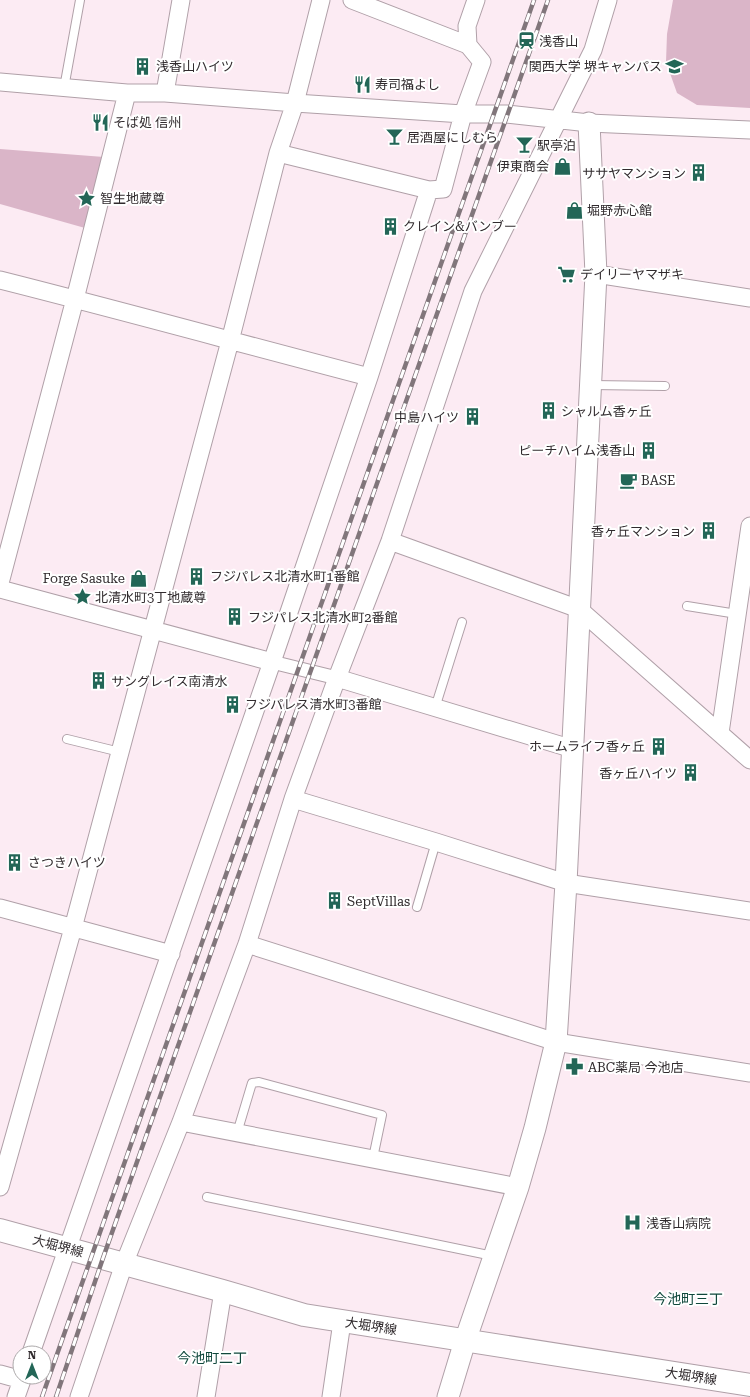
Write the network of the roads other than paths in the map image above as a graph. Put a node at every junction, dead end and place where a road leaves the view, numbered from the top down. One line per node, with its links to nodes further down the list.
1 (80, 0): 9 (lane)
2 (181, 0): 11 (street)
3 (321, 0): 12 (street)
4 (352, 0): 7 (street)
5 (476, 0): 7 (street)
6 (608, 0): 14 (street)
7 (468, 45): 13 (street)
8 (0, 82): 9 (street)
9 (64, 88): 10 (street)
10 (127, 93): 11 (street); 22 (street)
11 (166, 93): 12 (street)
12 (295, 103): 13 (street); 17 (street)
13 (463, 114): 14 (street); 18 (street)
14 (559, 120): 15 (street); 28 (street)
15 (589, 123): 16 (street); 19 (street)
16 (750, 130)
17 (278, 153): 18 (street); 23 (street)
18 (429, 190): 24 (street)
19 (596, 274): 21 (street); 25 (street)
20 (0, 280): 22 (street)
21 (750, 298)
22 (75, 299): 23 (street); 29 (street)
23 (230, 341): 24 (street); 35 (street)
24 (369, 377): 36 (street)
25 (590, 385): 26 (lane); 32 (street)
26 (665, 386)
27 (750, 526): 33 (street)
28 (390, 541): 32 (street); 37 (street)
29 (0, 583)
30 (0, 589): 35 (street)
31 (687, 606): 33 (lane)
32 (579, 608): 39 (street); 41 (street)
33 (737, 614): 39 (street)
34 (462, 622): 38 (lane)
35 (153, 630): 36 (street); 42 (street)
36 (272, 662): 37 (street); 52 (street)
37 (337, 678): 38 (street); 44 (street)
38 (435, 708): 41 (street)
39 (720, 733): 43 (street)
40 (67, 738): 42 (lane)
41 (573, 749): 46 (street)
42 (120, 752): 50 (street)
43 (750, 760)
44 (293, 799): 45 (street); 51 (street)
45 (436, 842): 46 (street); 47 (lane)
46 (566, 883): 49 (street); 53 (street)
47 (417, 907)
48 (0, 908): 50 (street)
49 (750, 911)
50 (73, 928): 52 (street); 58 (street)
51 (247, 944): 53 (street); 55 (street)
52 (171, 954): 62 (street)
53 (556, 1042): 54 (street); 59 (street)
54 (750, 1073)
55 (181, 1122): 56 (street); 64 (street)
56 (237, 1133): 57 (street); 57 (lane)
57 (373, 1158): 59 (street)
58 (0, 1187)
59 (518, 1187): 63 (street)
60 (207, 1197): 63 (lane)
61 (0, 1230): 62 (main road, 大堀堺線)
62 (68, 1248): 64 (main road, 大堀堺線); 68 (street)
63 (494, 1256): 67 (street)
64 (124, 1264): 65 (main road, 大堀堺線); 74 (street)
65 (223, 1291): 66 (main road, 大堀堺線); 75 (street)
66 (342, 1322): 67 (main road, 大堀堺線); 76 (street)
67 (465, 1341): 72 (main road, 大堀堺線); 77 (street)
68 (34, 1345)
69 (0, 1374): 70 (street)
70 (12, 1377)
71 (20, 1385): 73 (street)
72 (750, 1386)
73 (16, 1397)
74 (79, 1397)
75 (206, 1397)
76 (331, 1397)
77 (448, 1397)

